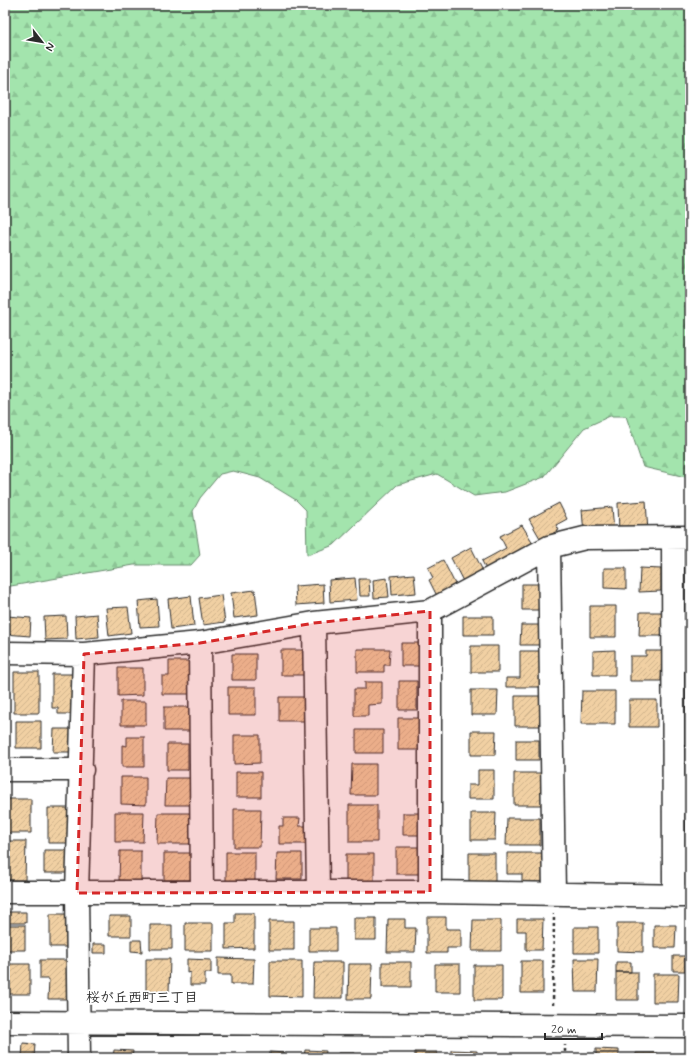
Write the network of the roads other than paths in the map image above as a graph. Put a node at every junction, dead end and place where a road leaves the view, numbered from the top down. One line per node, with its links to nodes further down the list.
1 (682, 537): 2 (street); 16 (street)
2 (549, 547): 3 (street); 15 (street)
3 (430, 611): 4 (street); 14 (street)
4 (314, 623): 5 (street); 13 (street)
5 (200, 643): 7 (street); 12 (street)
6 (5, 653): 7 (street)
7 (84, 654): 9 (street)
8 (5, 770): 9 (street)
9 (82, 770): 11 (street)
10 (5, 892): 11 (street)
11 (77, 892): 12 (street); 18 (street)
12 (202, 892): 13 (street)
13 (318, 892): 14 (street)
14 (430, 892): 15 (street)
15 (554, 894): 16 (street)
16 (682, 896)
17 (5, 1022): 18 (street)
18 (79, 1022): 19 (street); 20 (street)
19 (690, 1026)
20 (79, 1058)

